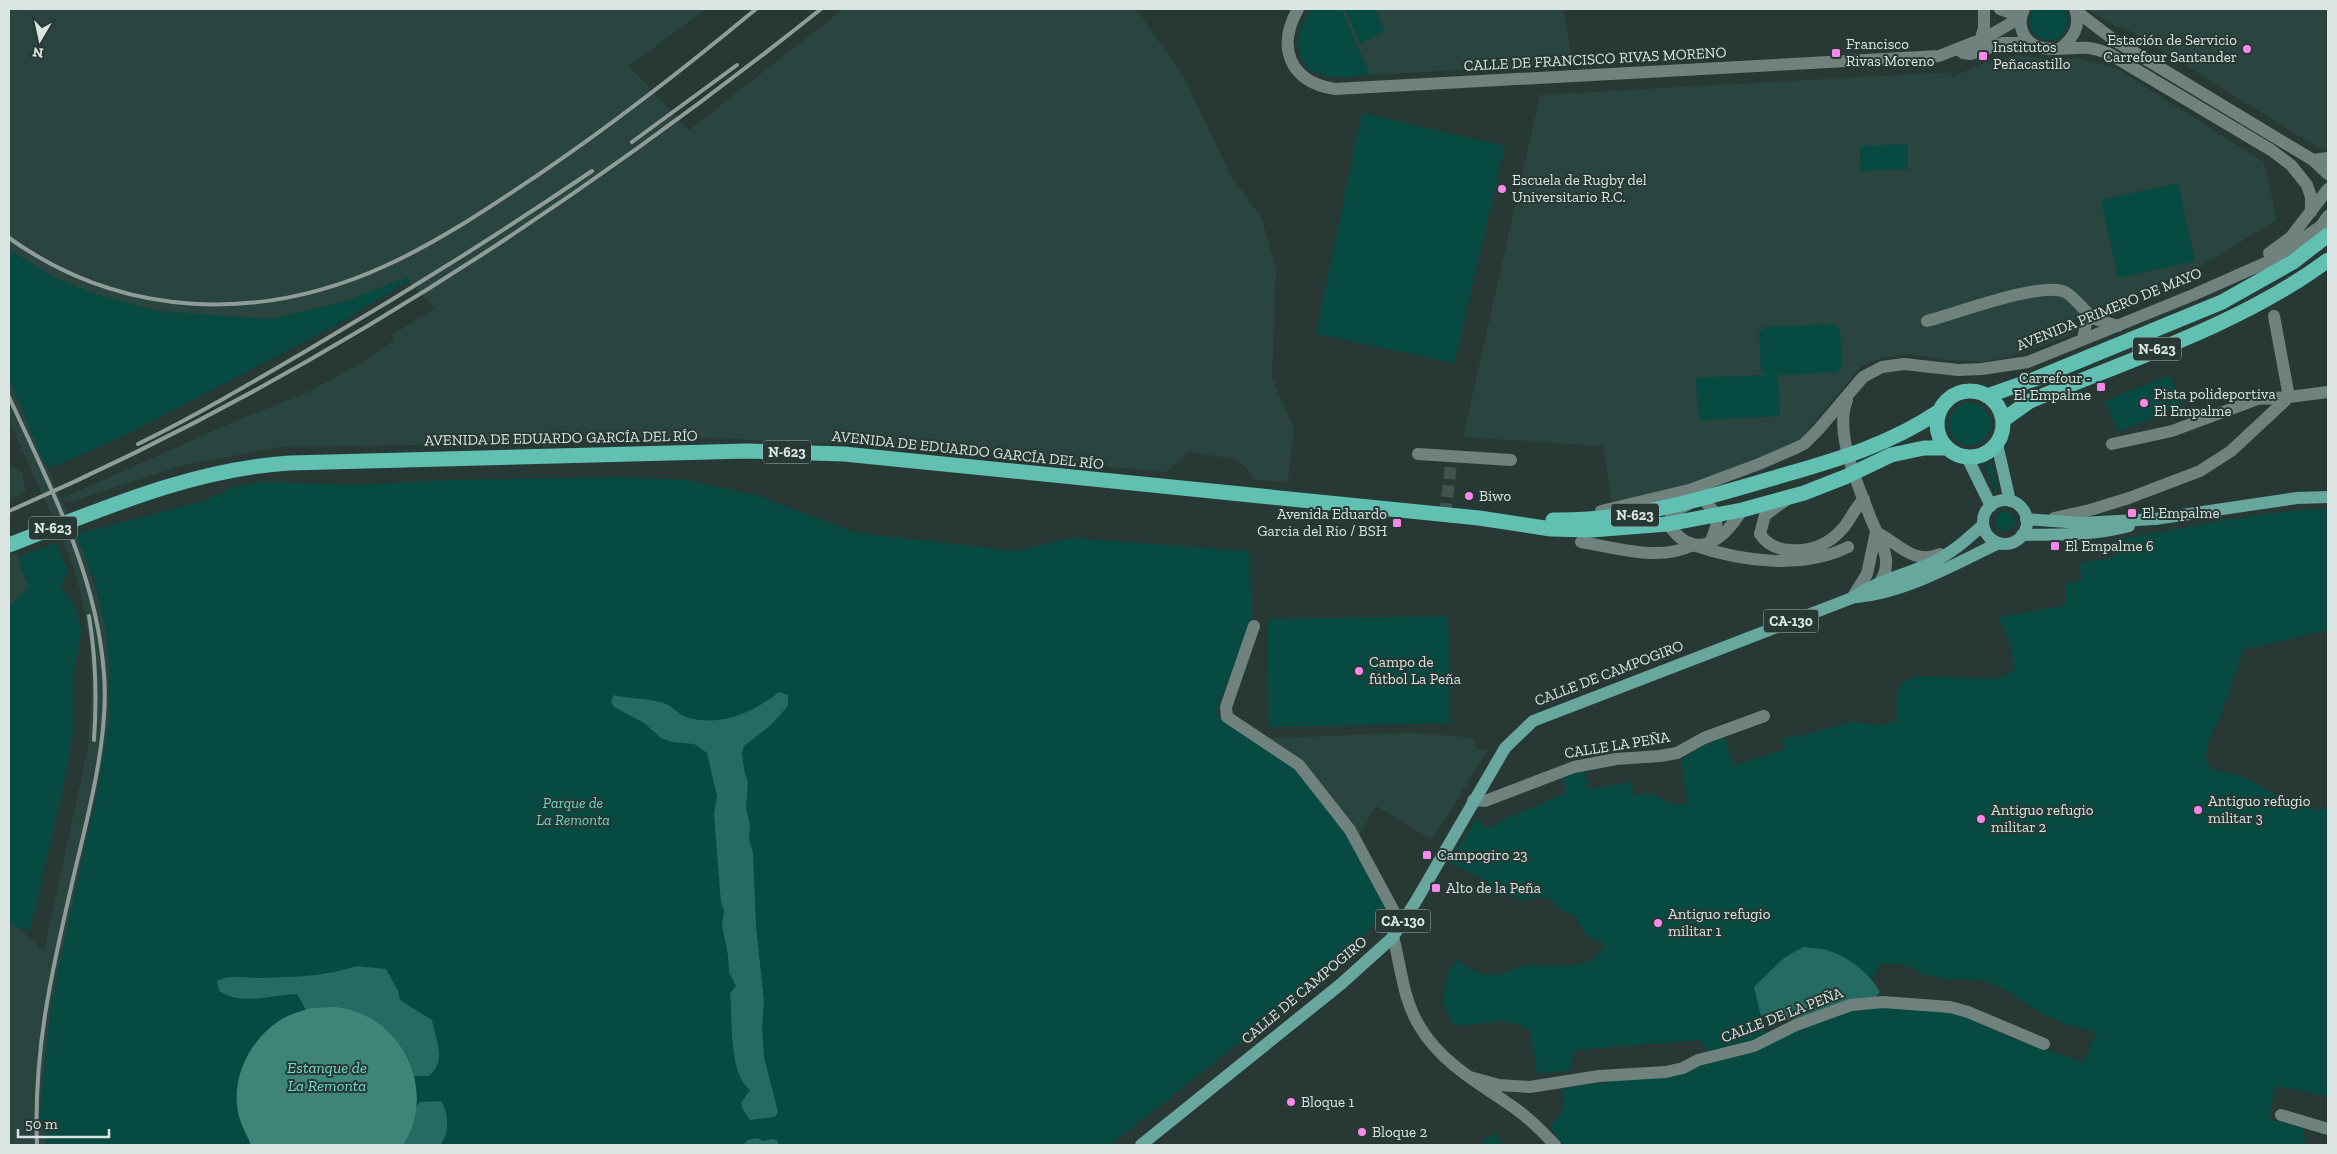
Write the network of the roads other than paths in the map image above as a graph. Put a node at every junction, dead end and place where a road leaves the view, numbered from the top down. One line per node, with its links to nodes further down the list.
1 (1298, 9): 10 (street, CALLE DE FRANCISCO RIVAS MORENO)
2 (2000, 9): 4 (street)
3 (2075, 10): 9 (street); 12 (street)
4 (2022, 13): 6 (street, CALLE DE FRANCISCO RIVAS MORENO); 8 (street)
5 (1984, 15): 6 (street); 7 (street)
6 (1998, 38): 7 (street, CALLE DE FRANCISCO RIVAS MORENO); 8 (street, CALLE DE FRANCISCO RIVAS MORENO); 10 (street, CALLE DE FRANCISCO RIVAS MORENO)
7 (1980, 40): 10 (street, CALLE DE FRANCISCO RIVAS MORENO)
8 (2029, 43): 9 (street, CALLE DE FRANCISCO RIVAS MORENO)
9 (2061, 48): 15 (street)
10 (1951, 53)
11 (2328, 158): 12 (street)
12 (2313, 160): 13 (street)
13 (2328, 174)
14 (2328, 190): 15 (street, AVENIDA PRIMERO DE MAYO)
15 (2311, 212): 19 (street, AVENIDA PRIMERO DE MAYO)
16 (2328, 216): 19 (street, AVENIDA PRIMERO DE MAYO)
17 (2328, 235): 27 (highway, N-623)
18 (2328, 260): 30 (highway, N-623)
19 (2242, 274): 23 (street, AVENIDA PRIMERO DE MAYO)
20 (2274, 316): 28 (street)
21 (2088, 317): 22 (street); 23 (street); 24 (street)
22 (1926, 321)
23 (2118, 326): 24 (street, AVENIDA PRIMERO DE MAYO)
24 (2083, 339): 26 (street, AVENIDA PRIMERO DE MAYO)
25 (2328, 392): 28 (street)
26 (1849, 395): 38 (street, AVENIDA PRIMERO DE MAYO); 40 (street, AVENIDA PRIMERO DE MAYO)
27 (1987, 396): 29 (highway, N-623); 30 (highway)
28 (2289, 397): 32 (street); 44 (street)
29 (1938, 412): 33 (highway); 38 (highway, AVENIDA DE EDUARDO GARCÍA DEL RÍO / N-623)
30 (2003, 420): 31 (highway)
31 (1997, 444): 35 (highway); 41 (main road)
32 (2112, 444)
33 (1946, 448): 35 (highway, N-623); 37 (highway, AVENIDA DE EDUARDO GARCÍA DEL RÍO / N-623)
34 (1418, 454): 36 (street)
35 (1967, 457): 42 (main road)
36 (1510, 460)
37 (1804, 493): 40 (street); 43 (highway, AVENIDA DE EDUARDO GARCÍA DEL RÍO / N-623)
38 (1695, 497): 46 (street); 47 (highway, AVENIDA DE EDUARDO GARCÍA DEL RÍO / N-623); 52 (street, AVENIDA PRIMERO DE MAYO)
39 (2328, 497): 50 (main road, CA-130)
40 (1864, 499): 54 (street, AVENIDA PRIMERO DE MAYO)
41 (2010, 501): 42 (main road); 48 (main road)
42 (1990, 506): 53 (main road, CA-130)
43 (1742, 510): 46 (highway, AVENIDA DE EDUARDO GARCÍA DEL RÍO / N-623); 58 (street)
44 (2090, 510): 49 (street); 51 (street)
45 (98, 511): 47 (highway, AVENIDA DE EDUARDO GARCÍA DEL RÍO / N-623); 57 (highway, AVENIDA DE EDUARDO GARCÍA DEL RÍO / N-623); 61 (highway, AVENIDA DE EDUARDO GARCÍA DEL RÍO / N-623)
46 (1717, 515): 52 (highway, AVENIDA DE EDUARDO GARCÍA DEL RÍO / N-623); 58 (street)
47 (1479, 518): 52 (highway, AVENIDA DE EDUARDO GARCÍA DEL RÍO / N-623)
48 (2026, 519): 49 (main road, CA-130); 55 (main road)
49 (2044, 519): 51 (main road, CA-130)
50 (2155, 519): 51 (main road, CA-130); 56 (main road, CA-130)
51 (2081, 523): 56 (street)
52 (1668, 524): 62 (street)
53 (1983, 525): 60 (main road); 63 (main road, CALLE DE CAMPOGIRO / CA-130)
54 (1876, 532): 63 (street); 65 (street, AVENIDA PRIMERO DE MAYO); 67 (street)
55 (2022, 535): 56 (main road, CA-130); 60 (main road, CA-130)
56 (2042, 535)
57 (9, 538)
58 (1711, 541): 62 (street)
59 (1581, 542): 62 (street)
60 (1999, 543): 66 (main road, CALLE DE CAMPOGIRO / CA-130)
61 (9, 545)
62 (1693, 545): 64 (street)
63 (1961, 546): 65 (main road, CALLE DE CAMPOGIRO / CA-130)
64 (1848, 547)
65 (1883, 580): 66 (street); 67 (main road, CALLE DE CAMPOGIRO / CA-130)
66 (1867, 596): 67 (main road, CALLE DE CAMPOGIRO / CA-130)
67 (1852, 598): 70 (main road, CALLE DE CAMPOGIRO / CA-130)
68 (1254, 626): 71 (street)
69 (1764, 716): 70 (street, CALLE LA PEÑA)
70 (1472, 800): 71 (main road, CALLE DE CAMPOGIRO / CA-130)
71 (1402, 922): 72 (main road, CALLE DE CAMPOGIRO / CA-130)
72 (1393, 936): 74 (street); 77 (main road, CALLE DE CAMPOGIRO / CA-130)
73 (2044, 1044): 74 (street, CALLE DE LA PEÑA)
74 (1470, 1077): 78 (street)
75 (2281, 1115): 76 (street)
76 (2328, 1128)
77 (1140, 1145)
78 (1555, 1145)

